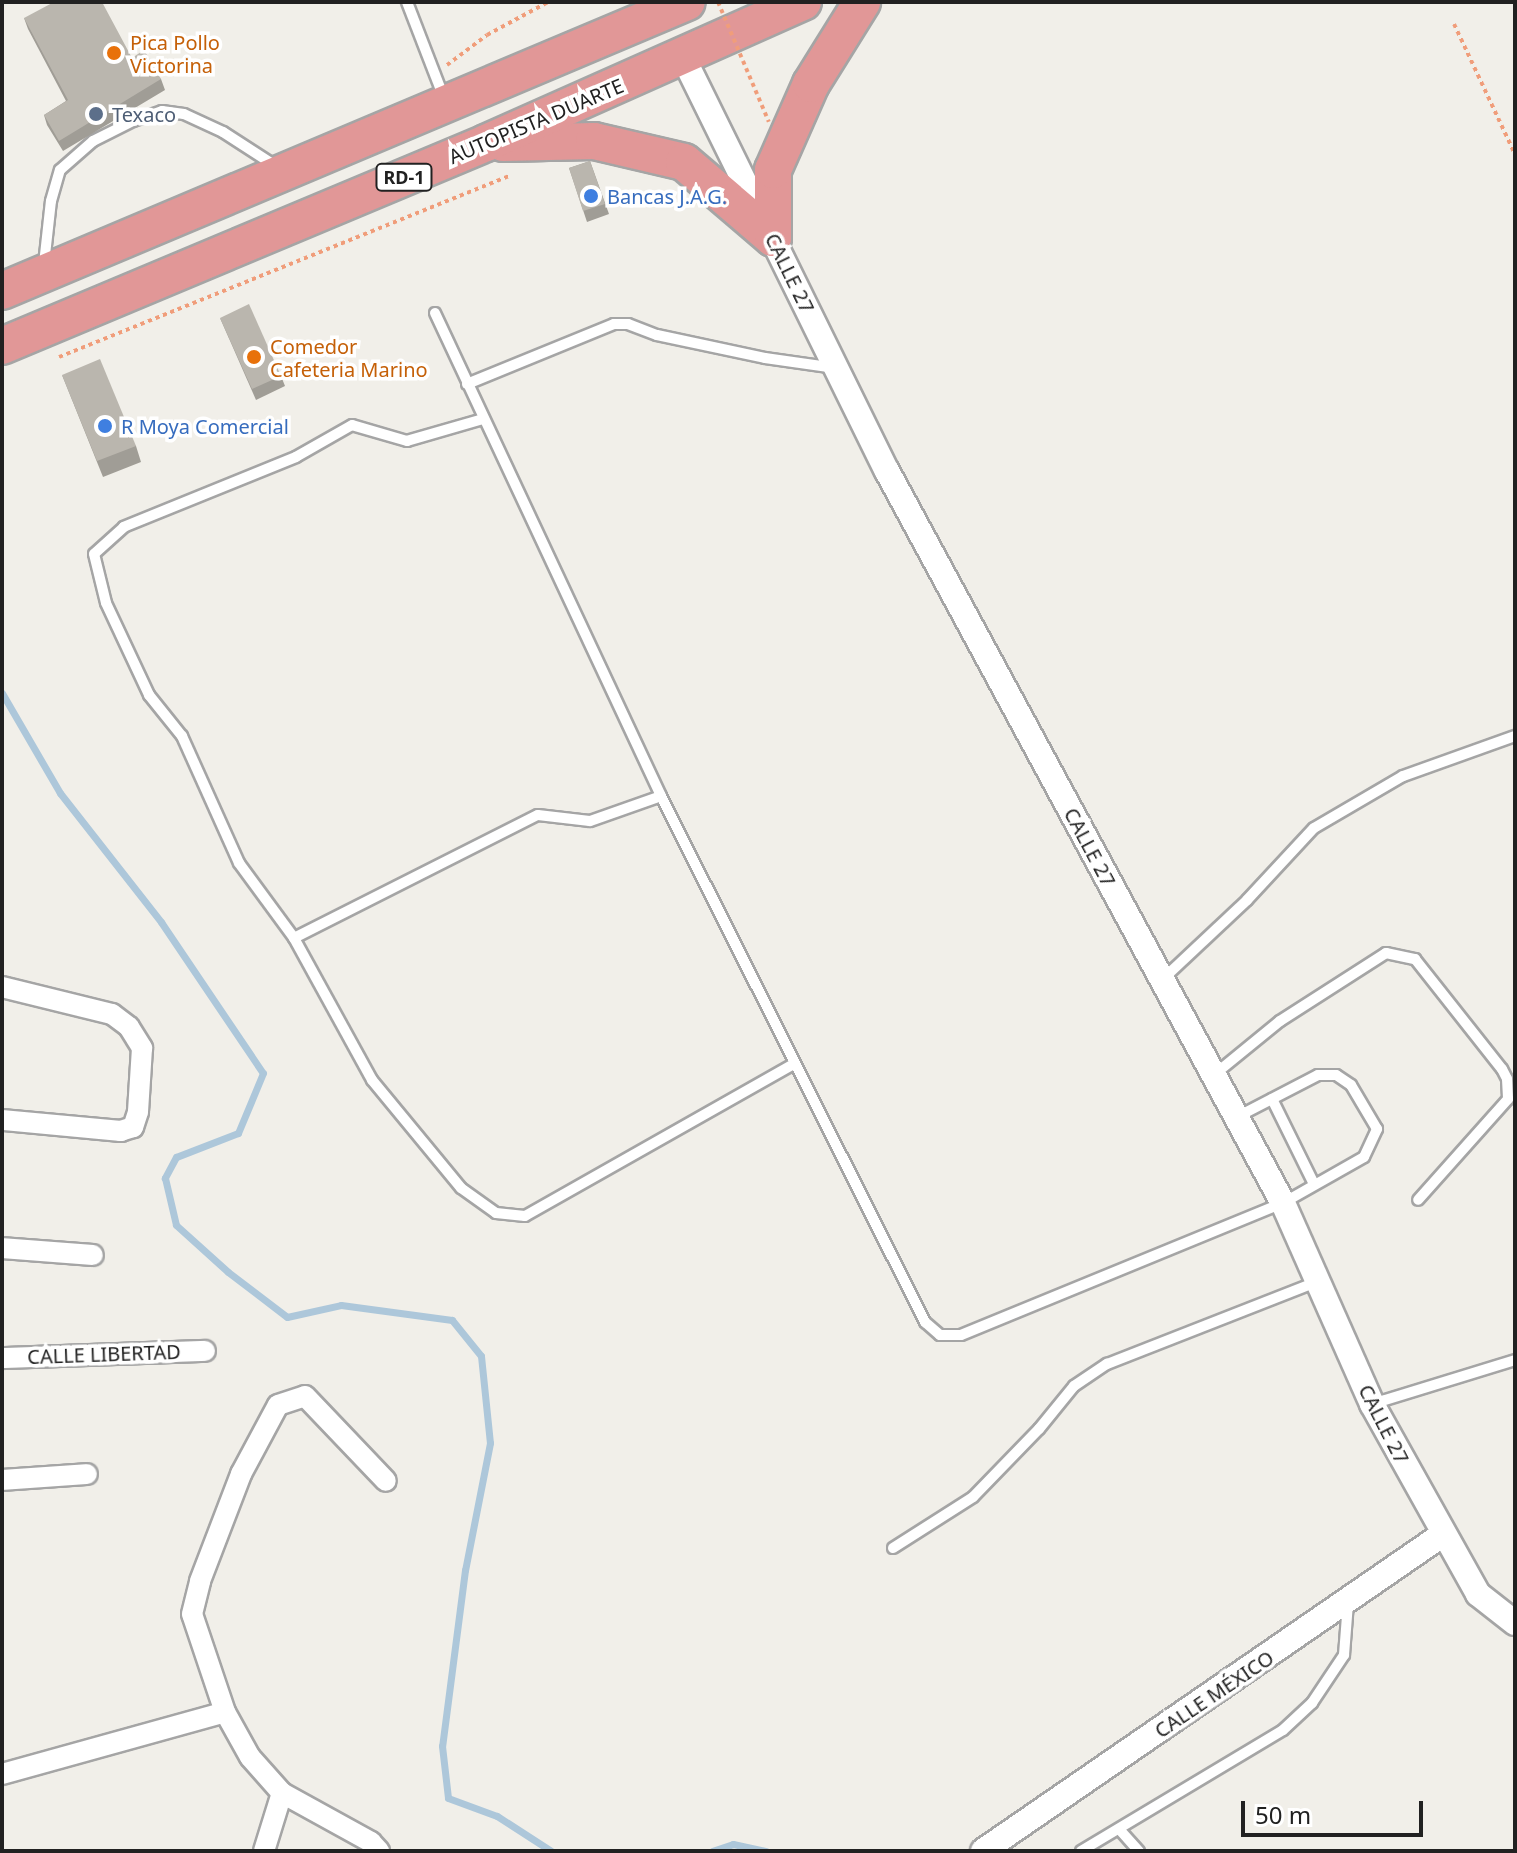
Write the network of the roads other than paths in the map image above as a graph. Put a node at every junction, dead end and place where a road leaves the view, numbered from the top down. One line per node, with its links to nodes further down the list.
1 (407, 2): 6 (lane)
2 (687, 2): 6 (highway, RD-1)
3 (803, 2): 5 (highway, AUTOPISTA DUARTE / RD-1)
4 (862, 2): 9 (highway)
5 (683, 57): 7 (highway, AUTOPISTA DUARTE / RD-1); 9 (street, CALLE 27)
6 (441, 89): 8 (highway, RD-1)
7 (486, 143): 9 (highway); 13 (highway, AUTOPISTA DUARTE / RD-1)
8 (284, 172): 10 (highway, RD-1); 10 (lane)
9 (773, 238): 14 (street, CALLE 27)
10 (43, 273): 11 (highway, RD-1)
11 (2, 291)
12 (435, 313): 15 (lane)
13 (2, 346)
14 (837, 368): 15 (lane); 20 (street, CALLE 27)
15 (467, 384): 16 (lane)
16 (483, 419): 18 (lane); 19 (lane)
17 (1515, 736): 20 (lane)
18 (661, 796): 19 (lane); 22 (lane)
19 (294, 938): 22 (lane)
20 (1161, 980): 23 (street, CALLE 27)
21 (2, 987): 26 (street)
22 (795, 1063): 29 (lane)
23 (1214, 1075): 25 (street, CALLE 27); 28 (lane)
24 (1272, 1099): 25 (lane); 27 (lane); 27 (lane)
25 (1237, 1117): 29 (street, CALLE 27)
26 (2, 1120)
27 (1314, 1184): 29 (lane)
28 (1418, 1200)
29 (1283, 1203): 32 (street, CALLE 27)
30 (2, 1248): 31 (street)
31 (93, 1255)
32 (1318, 1281): 36 (street, CALLE 27); 41 (lane)
33 (205, 1351): 34 (street, CALLE LIBERTAD)
34 (2, 1358)
35 (1515, 1360): 36 (lane)
36 (1372, 1404): 40 (street, CALLE 27)
37 (87, 1474): 38 (street)
38 (2, 1480)
39 (386, 1481): 44 (street)
40 (1442, 1535): 42 (street, CALLE MÉXICO); 43 (street, CALLE 27)
41 (893, 1548)
42 (1348, 1603): 47 (lane); 50 (street, CALLE MÉXICO)
43 (1515, 1623)
44 (225, 1712): 45 (street); 46 (street)
45 (2, 1774)
46 (282, 1793): 48 (street); 49 (street)
47 (1119, 1829): 51 (lane); 52 (lane)
48 (264, 1851)
49 (379, 1851)
50 (983, 1851)
51 (1081, 1851)
52 (1139, 1851)

